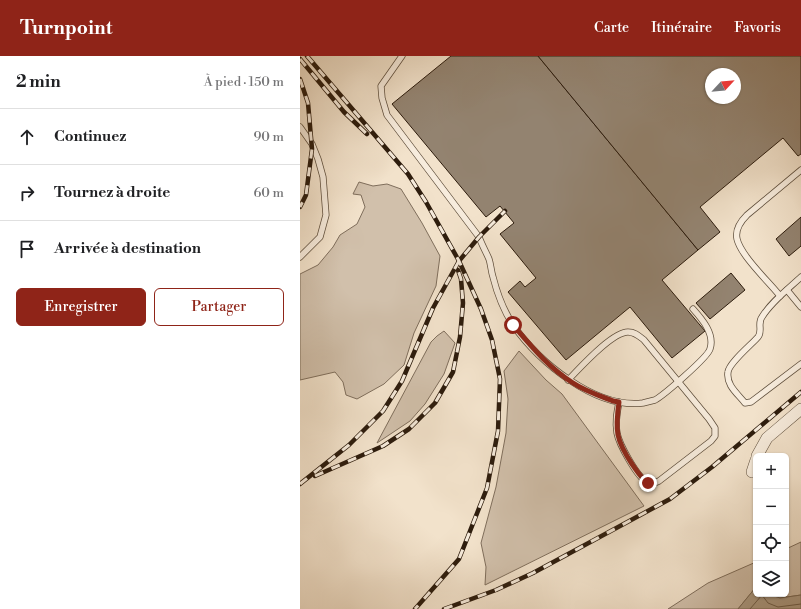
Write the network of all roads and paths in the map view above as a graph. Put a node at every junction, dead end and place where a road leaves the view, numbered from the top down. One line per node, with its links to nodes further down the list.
1 (402, 56): 11 (lane)
2 (300, 127): 4 (lane)
3 (801, 170): 7 (lane)
4 (300, 257)
5 (801, 277): 6 (lane)
6 (787, 290): 7 (lane); 8 (lane)
7 (780, 296): 10 (lane)
8 (801, 307)
9 (693, 308): 12 (lane)
10 (801, 364)
11 (568, 380): 12 (lane); 13 (lane)
12 (678, 381): 13 (lane); 13 (lane)
13 (619, 402)
14 (801, 409): 15 (street)
15 (759, 453)
16 (753, 469): 17 (street)
17 (752, 472)

